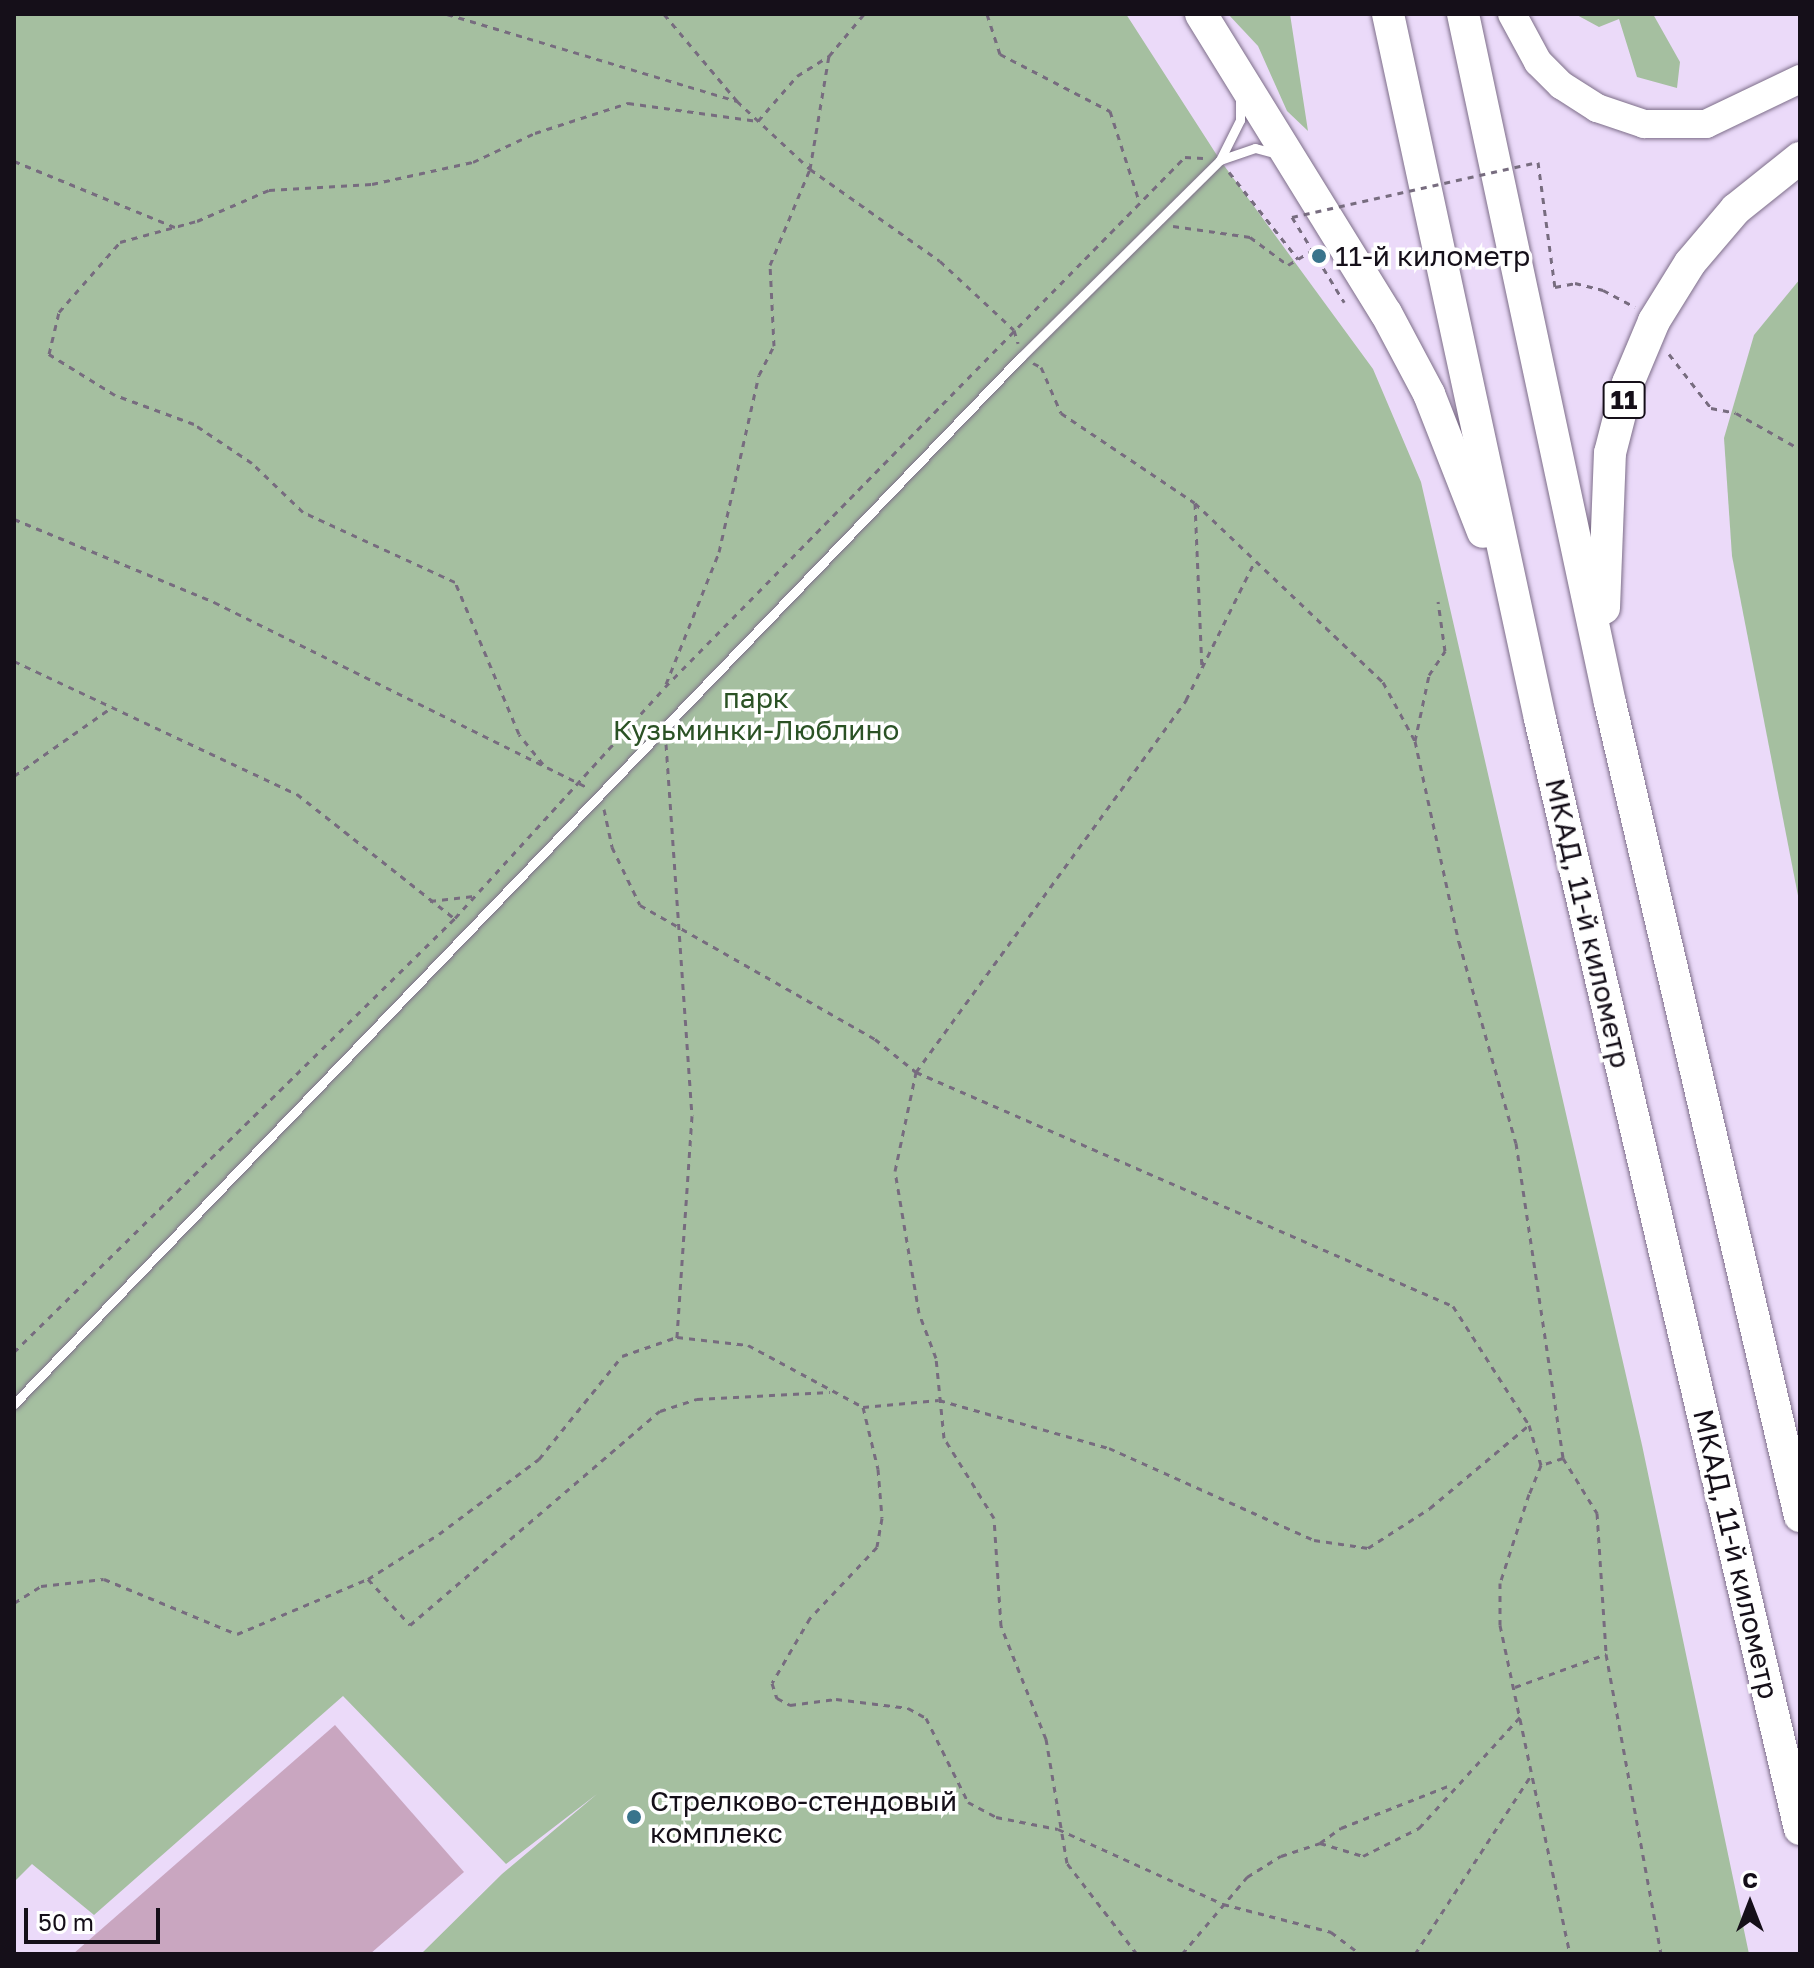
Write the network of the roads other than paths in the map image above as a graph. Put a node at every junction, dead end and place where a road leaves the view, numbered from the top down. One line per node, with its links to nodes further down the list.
1 (1388, 14): 11 (highway, МКАД, 11-й километр)
2 (1512, 14): 6 (main road)
3 (1464, 15): 10 (highway)
4 (1204, 23): 5 (highway)
5 (1237, 78): 8 (lane); 9 (highway)
6 (1800, 79)
7 (1800, 158): 10 (highway, 11)
8 (1220, 160): 9 (lane); 12 (lane)
9 (1290, 160): 11 (highway)
10 (1610, 703): 13 (highway)
11 (1540, 719): 14 (highway, МКАД, 11-й километр)
12 (14, 1404)
13 (1800, 1516)
14 (1800, 1829)

